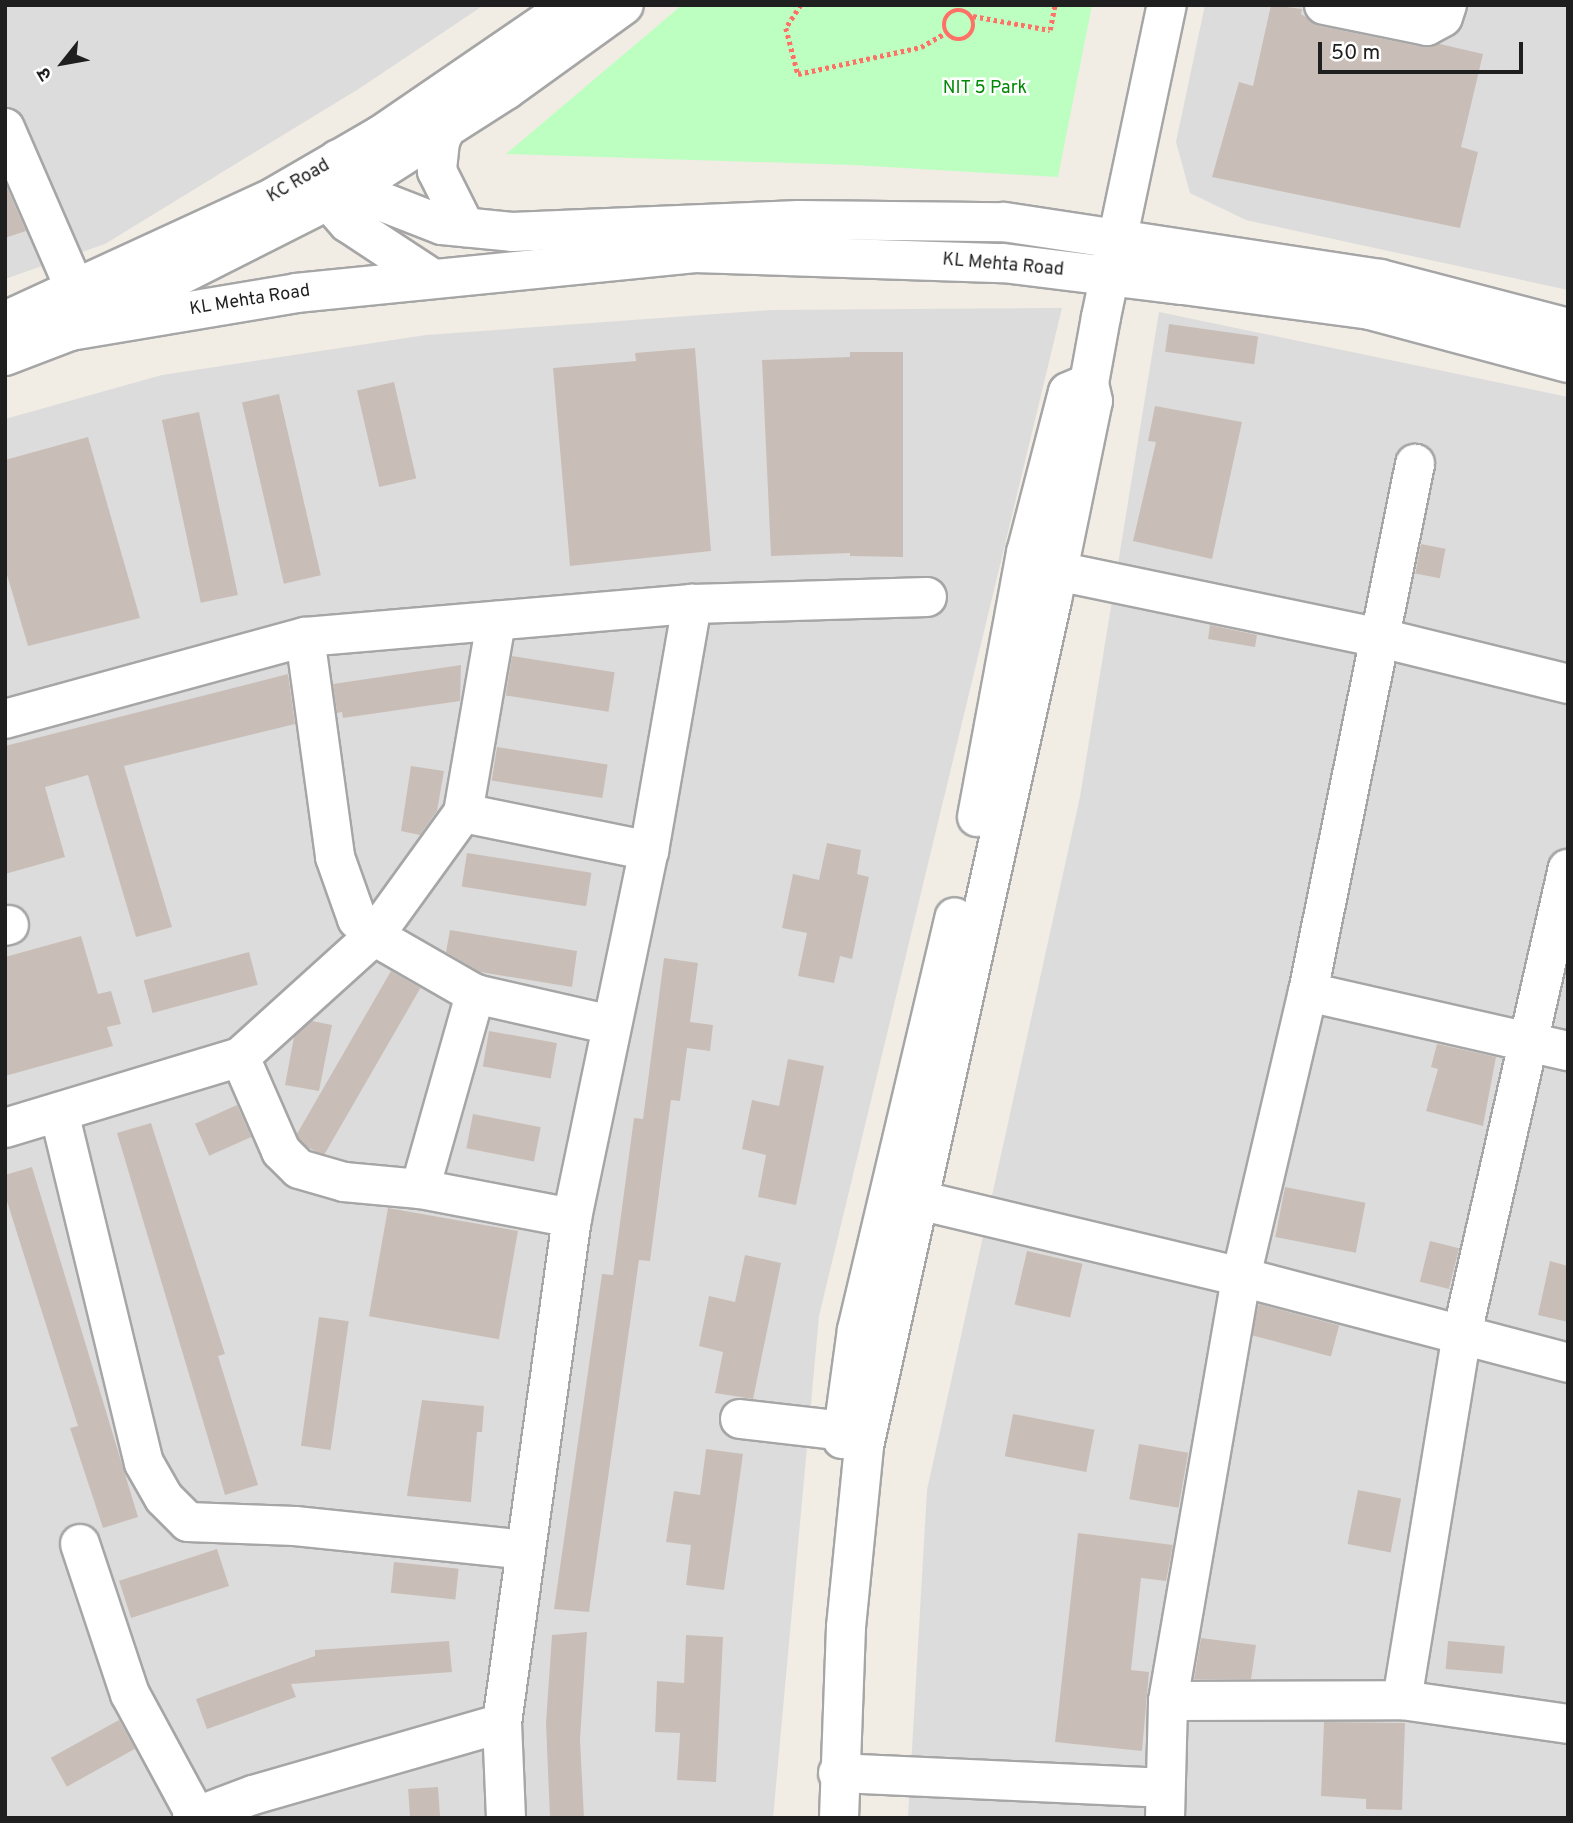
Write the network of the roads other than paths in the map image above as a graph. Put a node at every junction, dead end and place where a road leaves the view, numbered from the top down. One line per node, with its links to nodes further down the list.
1 (571, 5): 8 (street, KC Road)
2 (624, 5): 6 (street)
3 (1167, 5): 10 (street)
4 (1324, 5): 5 (street)
5 (1447, 5)
6 (448, 124): 8 (street); 9 (street)
7 (5, 128): 13 (street)
8 (333, 181): 9 (street); 12 (street); 13 (street, KC Road); 16 (street)
9 (465, 228): 10 (street)
10 (1118, 240): 11 (street); 15 (street)
11 (1110, 276): 12 (street, KL Mehta Road); 18 (street, KL Mehta Road); 20 (street)
12 (430, 277): 16 (street, KL Mehta Road)
13 (76, 291): 14 (street, KC Road)
14 (5, 321)
15 (1568, 328)
16 (70, 331): 17 (street)
17 (5, 356)
18 (1568, 363)
19 (1415, 464): 24 (street)
20 (1041, 568): 24 (street); 41 (street)
21 (927, 597): 22 (street)
22 (692, 604): 23 (street); 29 (street)
23 (496, 621): 25 (street); 28 (street)
24 (1377, 637): 26 (street); 32 (street)
25 (305, 638): 27 (street); 31 (street)
26 (1568, 684)
27 (5, 719)
28 (463, 813): 29 (street); 31 (street)
29 (649, 851): 34 (street)
30 (1568, 869): 35 (street)
31 (374, 936): 33 (street); 37 (street)
32 (1308, 992): 35 (street); 43 (street)
33 (475, 994): 34 (street); 40 (street)
34 (612, 1025): 42 (street)
35 (1528, 1042): 36 (street); 44 (street)
36 (1568, 1051)
37 (240, 1057): 38 (street); 40 (street)
38 (59, 1112): 39 (street); 49 (street)
39 (5, 1128)
40 (420, 1189): 42 (street)
41 (901, 1196): 43 (street); 47 (street); 54 (street)
42 (572, 1218): 49 (street)
43 (1241, 1277): 44 (street); 51 (street)
44 (1462, 1334): 45 (street); 50 (street)
45 (1568, 1363)
46 (740, 1419): 47 (street)
47 (843, 1432): 56 (street)
48 (80, 1544): 57 (street)
49 (526, 1550): 52 (street)
50 (1402, 1700): 51 (street); 53 (street)
51 (1168, 1701): 55 (street)
52 (502, 1723): 57 (street); 58 (street)
53 (1568, 1724)
54 (838, 1773): 55 (street); 56 (street)
55 (1165, 1803)
56 (828, 1816)
57 (194, 1817)
58 (506, 1818)

